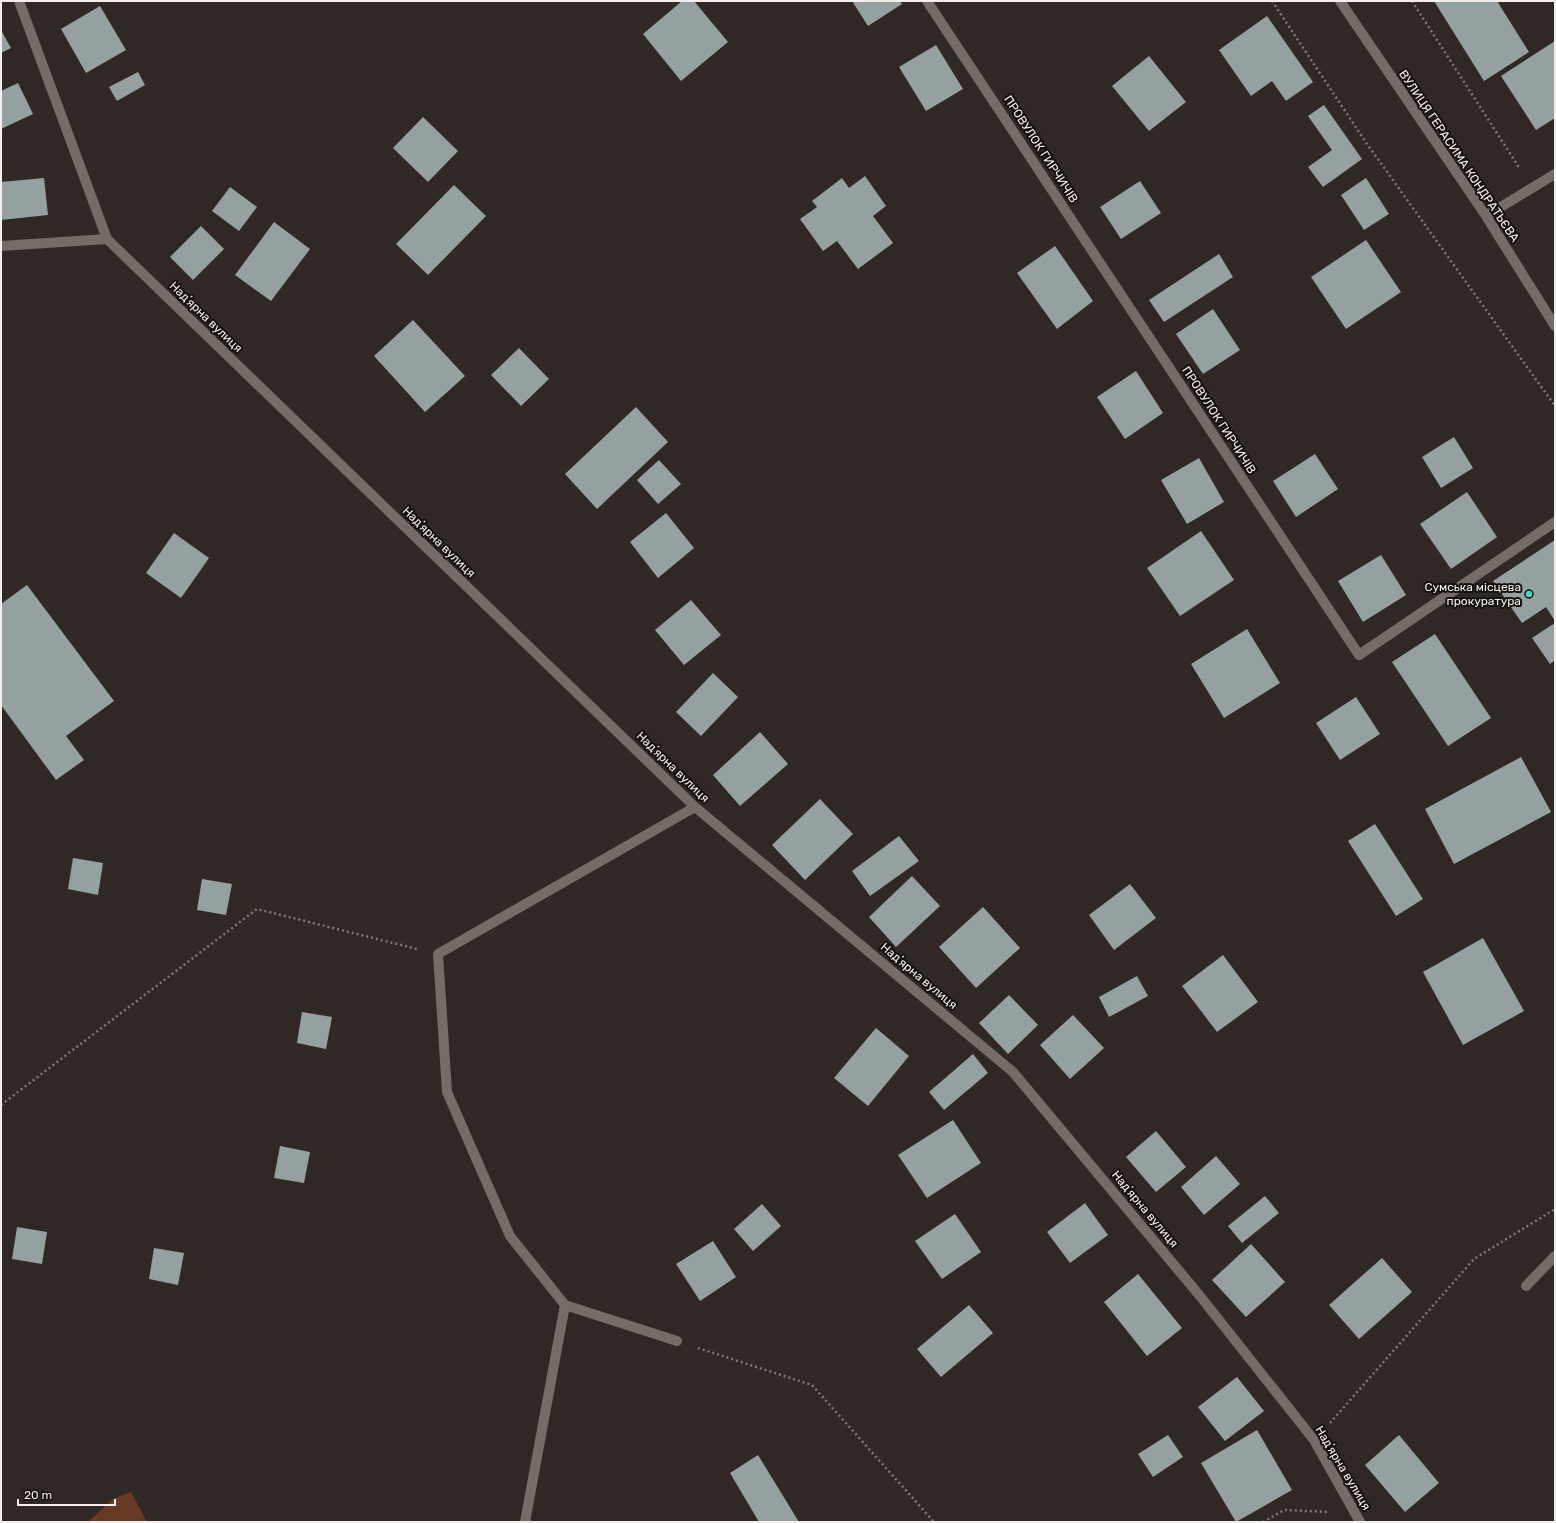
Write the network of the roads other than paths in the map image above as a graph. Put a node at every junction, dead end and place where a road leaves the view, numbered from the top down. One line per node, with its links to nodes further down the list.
1 (19, 1): 6 (street, Надʼярна вулиця)
2 (927, 1): 9 (street, ПРОВУЛОК ГИРЧИЧІВ)
3 (1340, 1): 5 (street, ВУЛИЦЯ ГЕРАСИМА КОНДРАТЬЄВА)
4 (1555, 174): 5 (street)
5 (1486, 216): 8 (street, ВУЛИЦЯ ГЕРАСИМА КОНДРАТЬЄВА)
6 (107, 239): 7 (street); 10 (street, Надʼярна вулиця)
7 (1, 246)
8 (1555, 326)
9 (1555, 522)
10 (695, 807): 13 (street); 15 (street, Надʼярна вулиця)
11 (1555, 1256): 12 (street)
12 (1526, 1286)
13 (565, 1305): 14 (street); 16 (street)
14 (676, 1341)
15 (1357, 1518)
16 (525, 1522)

